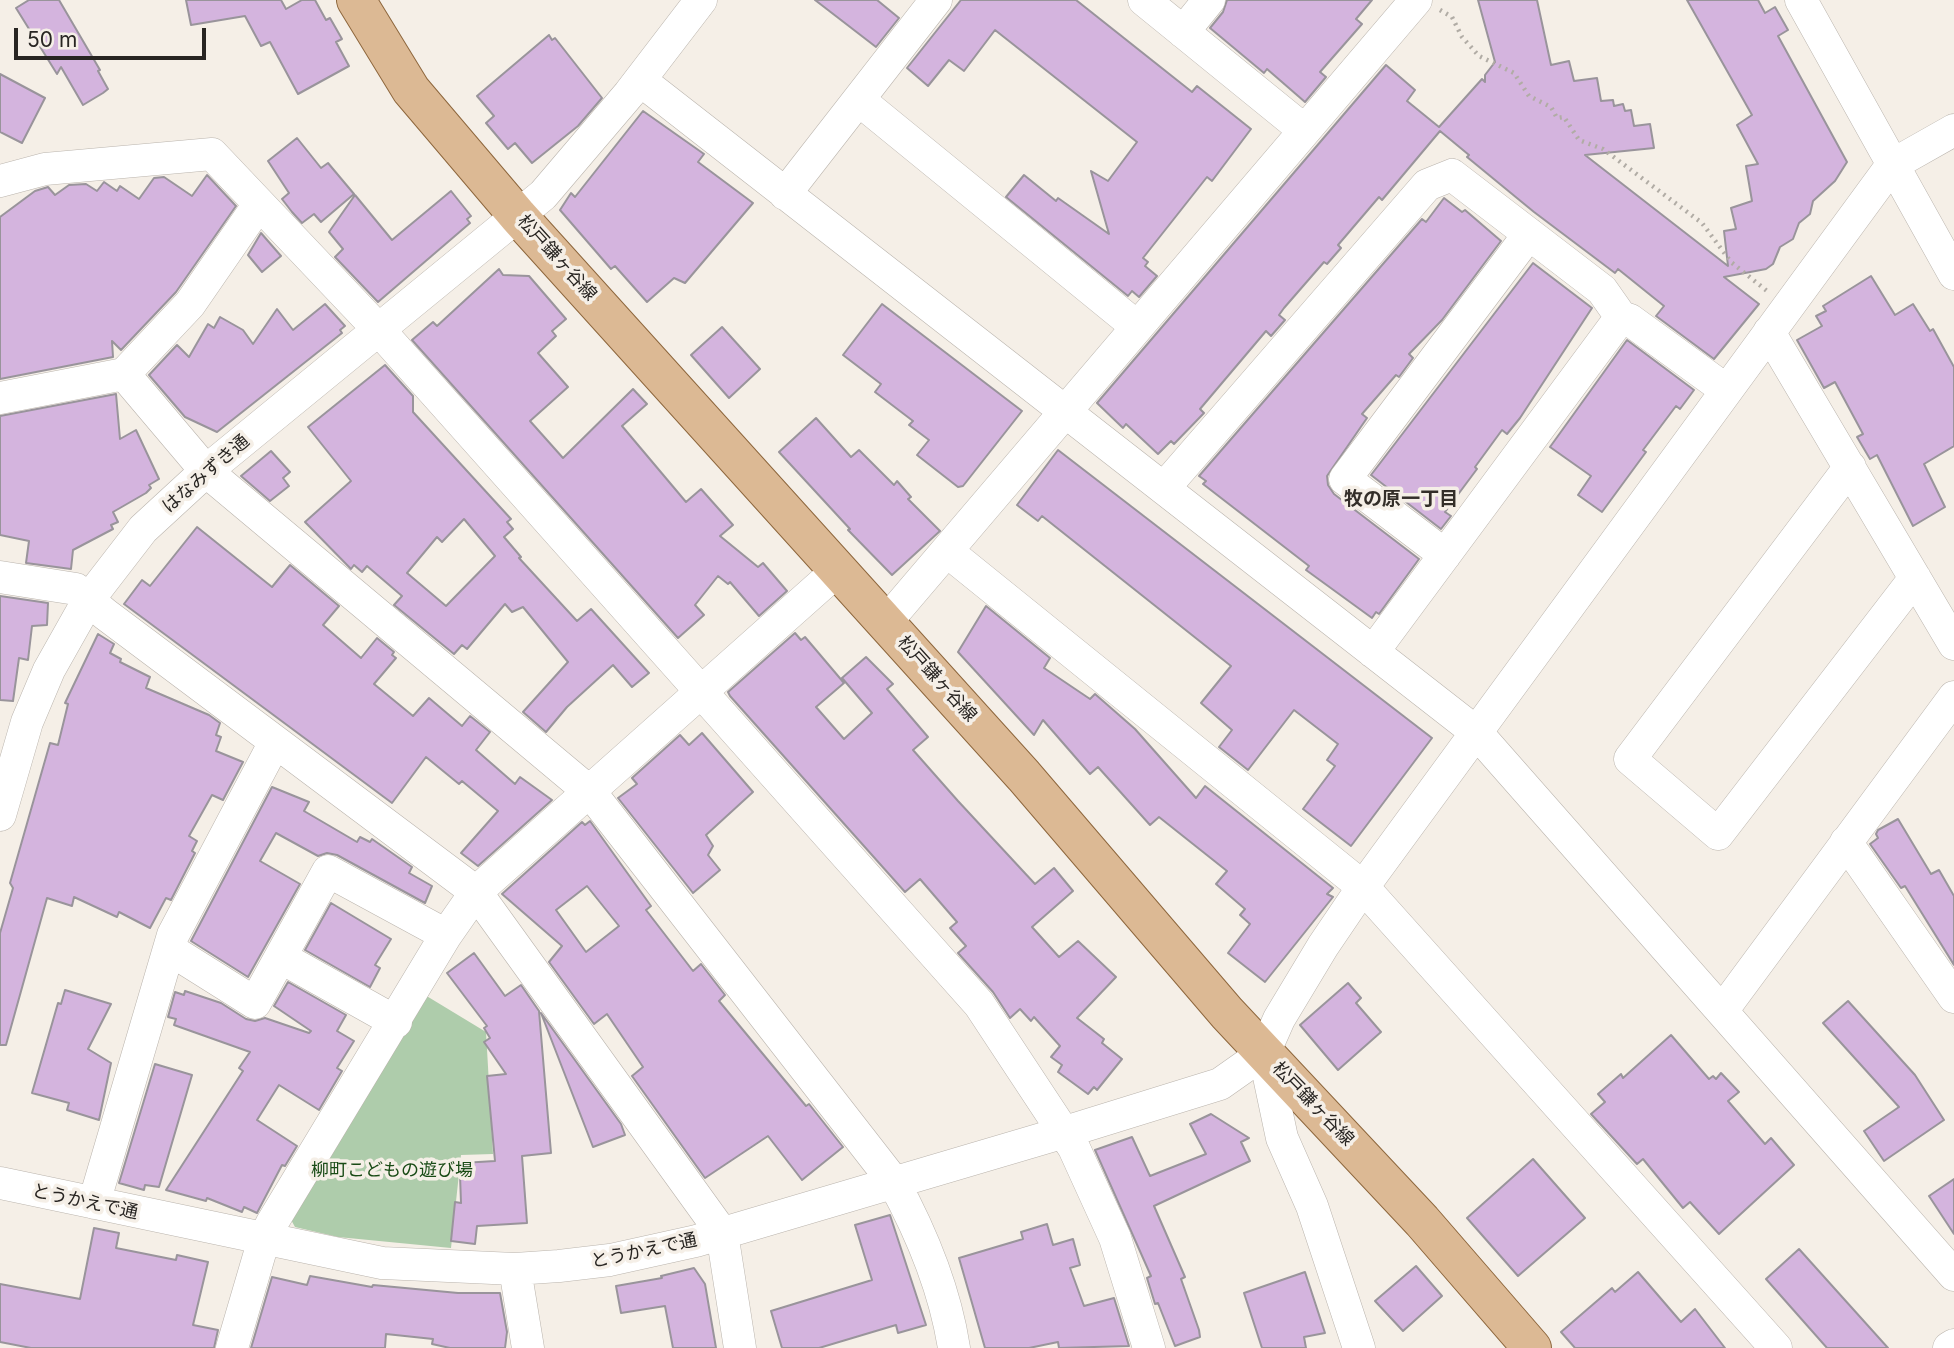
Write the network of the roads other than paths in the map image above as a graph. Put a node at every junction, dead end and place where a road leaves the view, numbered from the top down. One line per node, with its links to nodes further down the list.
1 (356, 0): 17 (main road, 松戸鎌ヶ谷線)
2 (701, 0): 9 (street, はなみずき通)
3 (936, 0): 10 (street)
4 (1144, 0): 8 (street)
5 (1209, 0): 8 (street)
6 (1801, 0): 13 (street)
7 (1424, 2): 11 (street)
8 (1183, 32): 11 (street)
9 (640, 80): 15 (street); 17 (street, はなみずき通)
10 (859, 100): 15 (street); 21 (street)
11 (1304, 130): 21 (street)
12 (1954, 130): 13 (street)
13 (1892, 165): 19 (street); 23 (street)
14 (0, 181): 16 (street)
15 (785, 194): 27 (street)
16 (259, 204): 22 (street); 24 (street)
17 (519, 216): 22 (street, はなみずき通); 33 (main road, 松戸鎌ヶ谷線)
18 (1529, 234): 20 (street); 30 (street); 32 (street)
19 (1954, 274)
20 (1620, 317): 25 (street); 32 (street)
21 (1136, 326): 27 (street)
22 (380, 331): 29 (street, はなみずき通); 40 (street)
23 (1769, 332): 25 (street); 28 (street)
24 (124, 374): 26 (street); 29 (street)
25 (1726, 390): 42 (street)
26 (0, 398)
27 (1063, 411): 30 (street); 31 (street)
28 (1850, 467): 35 (street); 35 (street)
29 (206, 471): 36 (street, はなみずき通); 44 (street)
30 (1164, 488): 39 (street)
31 (948, 552): 37 (street); 47 (street)
32 (1445, 555): 39 (street)
33 (838, 570): 37 (main road, 松戸鎌ヶ谷線); 40 (street)
34 (0, 577): 36 (street)
35 (1915, 578): 38 (street)
36 (89, 599): 43 (street); 45 (street, はなみずき通)
37 (886, 622): 55 (main road, 松戸鎌ヶ谷線)
38 (1954, 644)
39 (1373, 652): 42 (street)
40 (702, 691): 44 (street); 56 (street)
41 (1954, 697): 46 (street)
42 (1476, 732): 47 (street); 53 (street)
43 (275, 742): 48 (street); 50 (street)
44 (592, 793): 48 (street); 57 (street)
45 (0, 815)
46 (1846, 842): 52 (street); 53 (street)
47 (1363, 887): 55 (street); 72 (street)
48 (476, 892): 49 (street); 60 (street)
49 (446, 936): 51 (street); 54 (street)
50 (169, 949): 51 (street); 59 (street)
51 (282, 958): 54 (street)
52 (1954, 997)
53 (1722, 1012): 63 (street)
54 (396, 1022): 61 (street)
55 (1264, 1054): 56 (street, とうかえで通); 70 (street); 71 (main road, 松戸鎌ヶ谷線)
56 (1065, 1132): 57 (street, とうかえで通); 69 (street)
57 (894, 1181): 60 (street, とうかえで通); 68 (street)
58 (0, 1184): 59 (street, とうかえで通)
59 (94, 1203): 61 (street, とうかえで通)
60 (722, 1233): 62 (street, とうかえで通); 67 (street)
61 (264, 1239): 62 (street, とうかえで通); 65 (street)
62 (515, 1269): 66 (street)
63 (1954, 1275)
64 (1954, 1345): 73 (street)
65 (232, 1348)
66 (528, 1348)
67 (740, 1348)
68 (954, 1348)
69 (1149, 1348)
70 (1359, 1348)
71 (1532, 1348)
72 (1776, 1348)
73 (1950, 1348)

